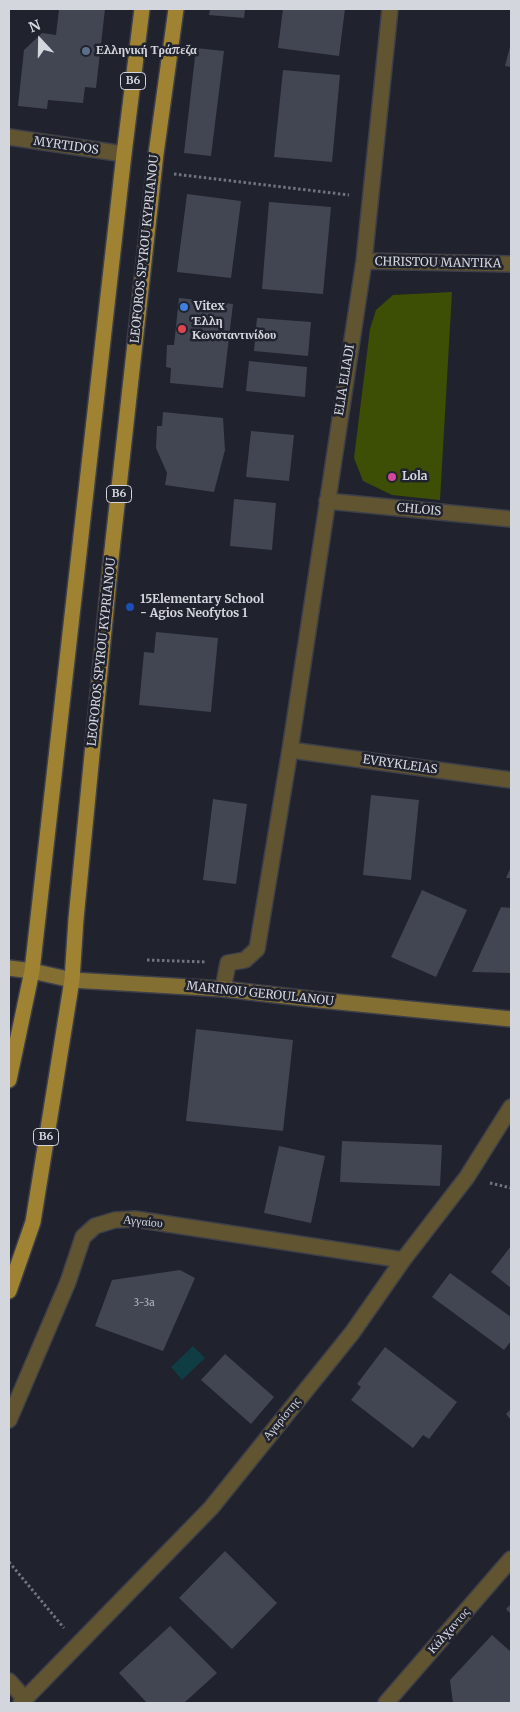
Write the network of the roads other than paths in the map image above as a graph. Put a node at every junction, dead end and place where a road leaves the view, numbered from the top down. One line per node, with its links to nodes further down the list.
1 (142, 9): 5 (main road, B6)
2 (176, 9): 14 (main road, LEOFOROS SPYROU KYPRIANOU / B6)
3 (390, 9): 6 (street, ELIA ELIADI)
4 (9, 137): 5 (street, MYRTIDOS)
5 (124, 154): 13 (main road, B6)
6 (364, 261): 7 (street, CHRISTOU MANTIKA); 8 (street, ELIA ELIADI)
7 (511, 264)
8 (327, 501): 9 (street, CHLOIS); 10 (street, ELIA ELIADI)
9 (511, 518)
10 (290, 750): 11 (street, EVRYKLEIAS); 15 (street, ELIA ELIADI)
11 (511, 780)
12 (9, 968): 13 (street, MARINOU GEROULANOU)
13 (32, 971): 14 (street, MARINOU GEROULANOU); 17 (main road, B6)
14 (72, 980): 15 (street, MARINOU GEROULANOU); 20 (main road, LEOFOROS SPYROU KYPRIANOU / B6)
15 (224, 989): 16 (street, MARINOU GEROULANOU)
16 (511, 1018)
17 (9, 1080)
18 (511, 1107): 19 (street, Αγαρίστης)
19 (403, 1260): 21 (street, Αγγαίου); 24 (street, Αγαρίστης)
20 (9, 1291)
21 (9, 1420)
22 (511, 1559): 25 (street, Κάλχαντος)
23 (9, 1680): 24 (street)
24 (23, 1701)
25 (387, 1703)

